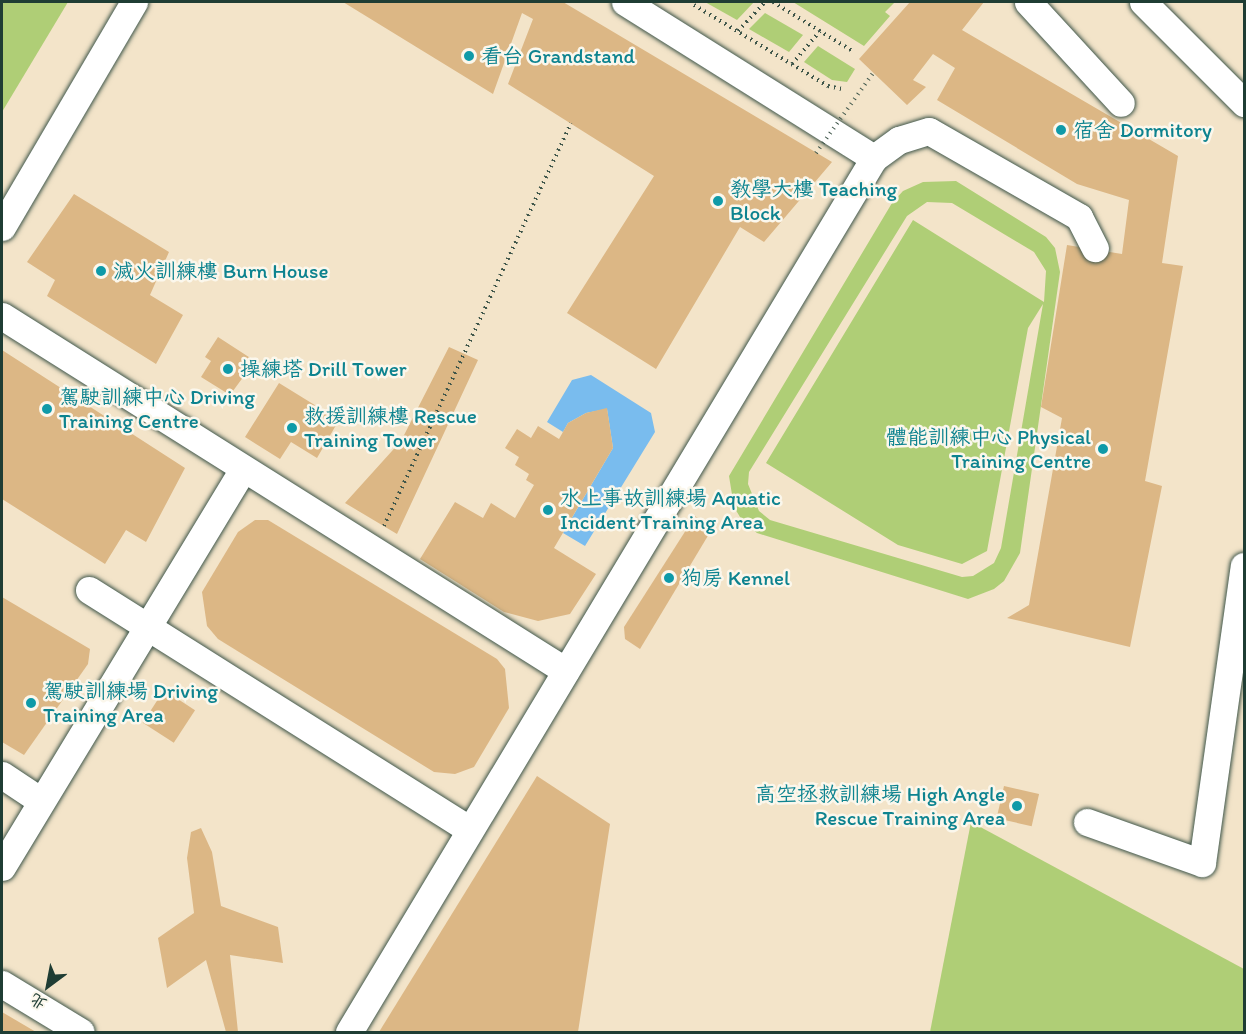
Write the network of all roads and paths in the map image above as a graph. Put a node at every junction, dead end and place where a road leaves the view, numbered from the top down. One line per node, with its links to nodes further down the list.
1 (134, 2): 19 (street)
2 (625, 2): 18 (street)
3 (765, 2): 8 (path)
4 (773, 2): 9 (path)
5 (1028, 2): 14 (street)
6 (1143, 2): 15 (street)
7 (694, 5): 8 (path)
8 (738, 31): 11 (path)
9 (820, 31): 10 (path); 11 (path)
10 (854, 52)
11 (792, 64): 13 (path)
12 (873, 73): 17 (path, bridge)
13 (843, 89)
14 (1120, 103)
15 (1245, 103)
16 (571, 123): 23 (path)
17 (816, 153)
18 (874, 158): 20 (street); 27 (street)
19 (2, 226)
20 (1095, 248)
21 (2, 316): 22 (street)
22 (243, 469): 26 (street); 27 (street)
23 (384, 526)
24 (1245, 566): 30 (street)
25 (89, 590): 26 (street)
26 (146, 628): 29 (street); 31 (street)
27 (566, 671): 31 (street)
28 (2, 775): 29 (street)
29 (41, 801): 32 (street)
30 (1087, 822)
31 (470, 830): 35 (street)
32 (2, 867)
33 (2, 984): 34 (street)
34 (81, 1032)
35 (349, 1032)

